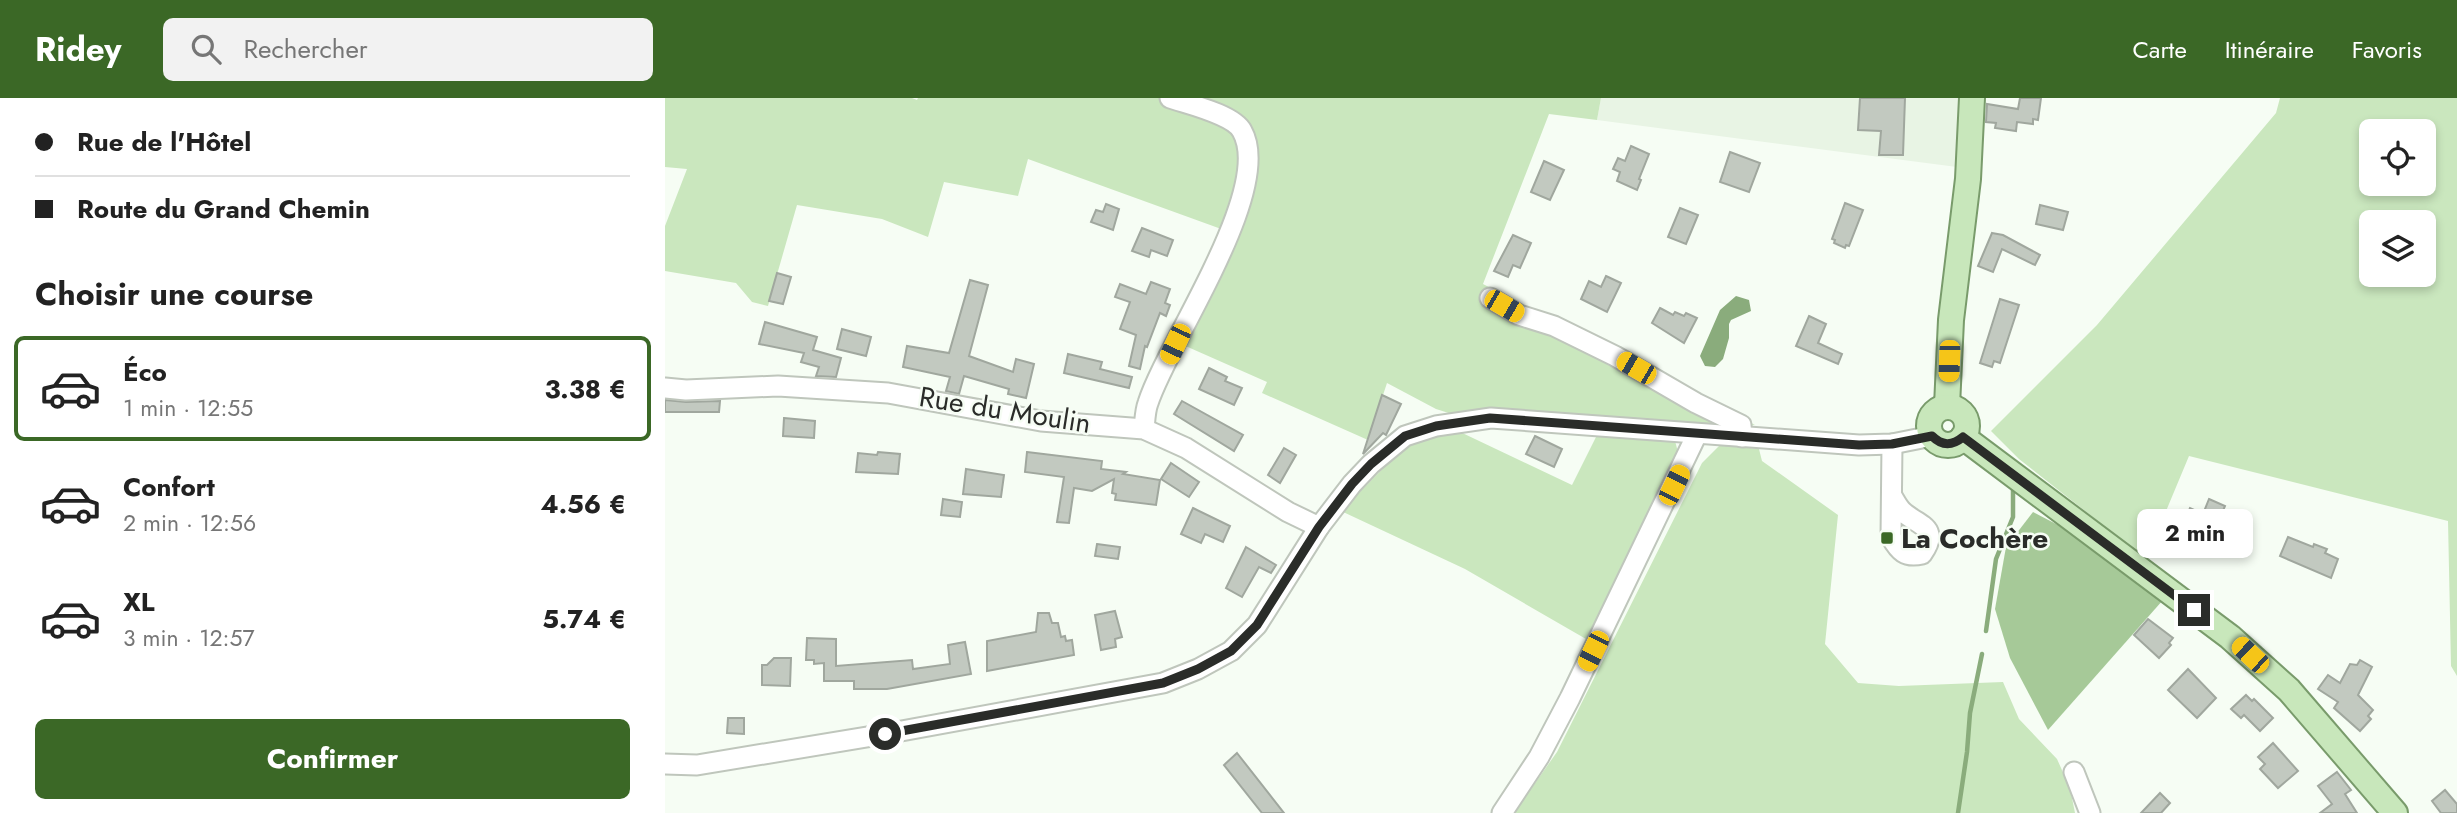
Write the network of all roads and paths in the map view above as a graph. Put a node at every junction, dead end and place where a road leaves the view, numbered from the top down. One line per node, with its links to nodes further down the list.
1 (1170, 98): 6 (street)
2 (1972, 98): 5 (main road)
3 (1490, 298): 9 (street)
4 (665, 388): 6 (street, Rue du Moulin)
5 (1947, 406): 8 (main road); 10 (main road)
6 (1144, 429): 13 (street, Rue du Moulin)
7 (1697, 434): 9 (street); 13 (street); 16 (street)
8 (1932, 436): 10 (main road); 11 (street)
9 (1742, 437): 11 (street)
10 (1963, 437): 18 (main road)
11 (1892, 444): 12 (street)
12 (1892, 496)
13 (1319, 527): 14 (street)
14 (665, 764)
15 (2074, 772): 17 (street)
16 (1502, 813)
17 (2090, 813)
18 (2395, 813)

